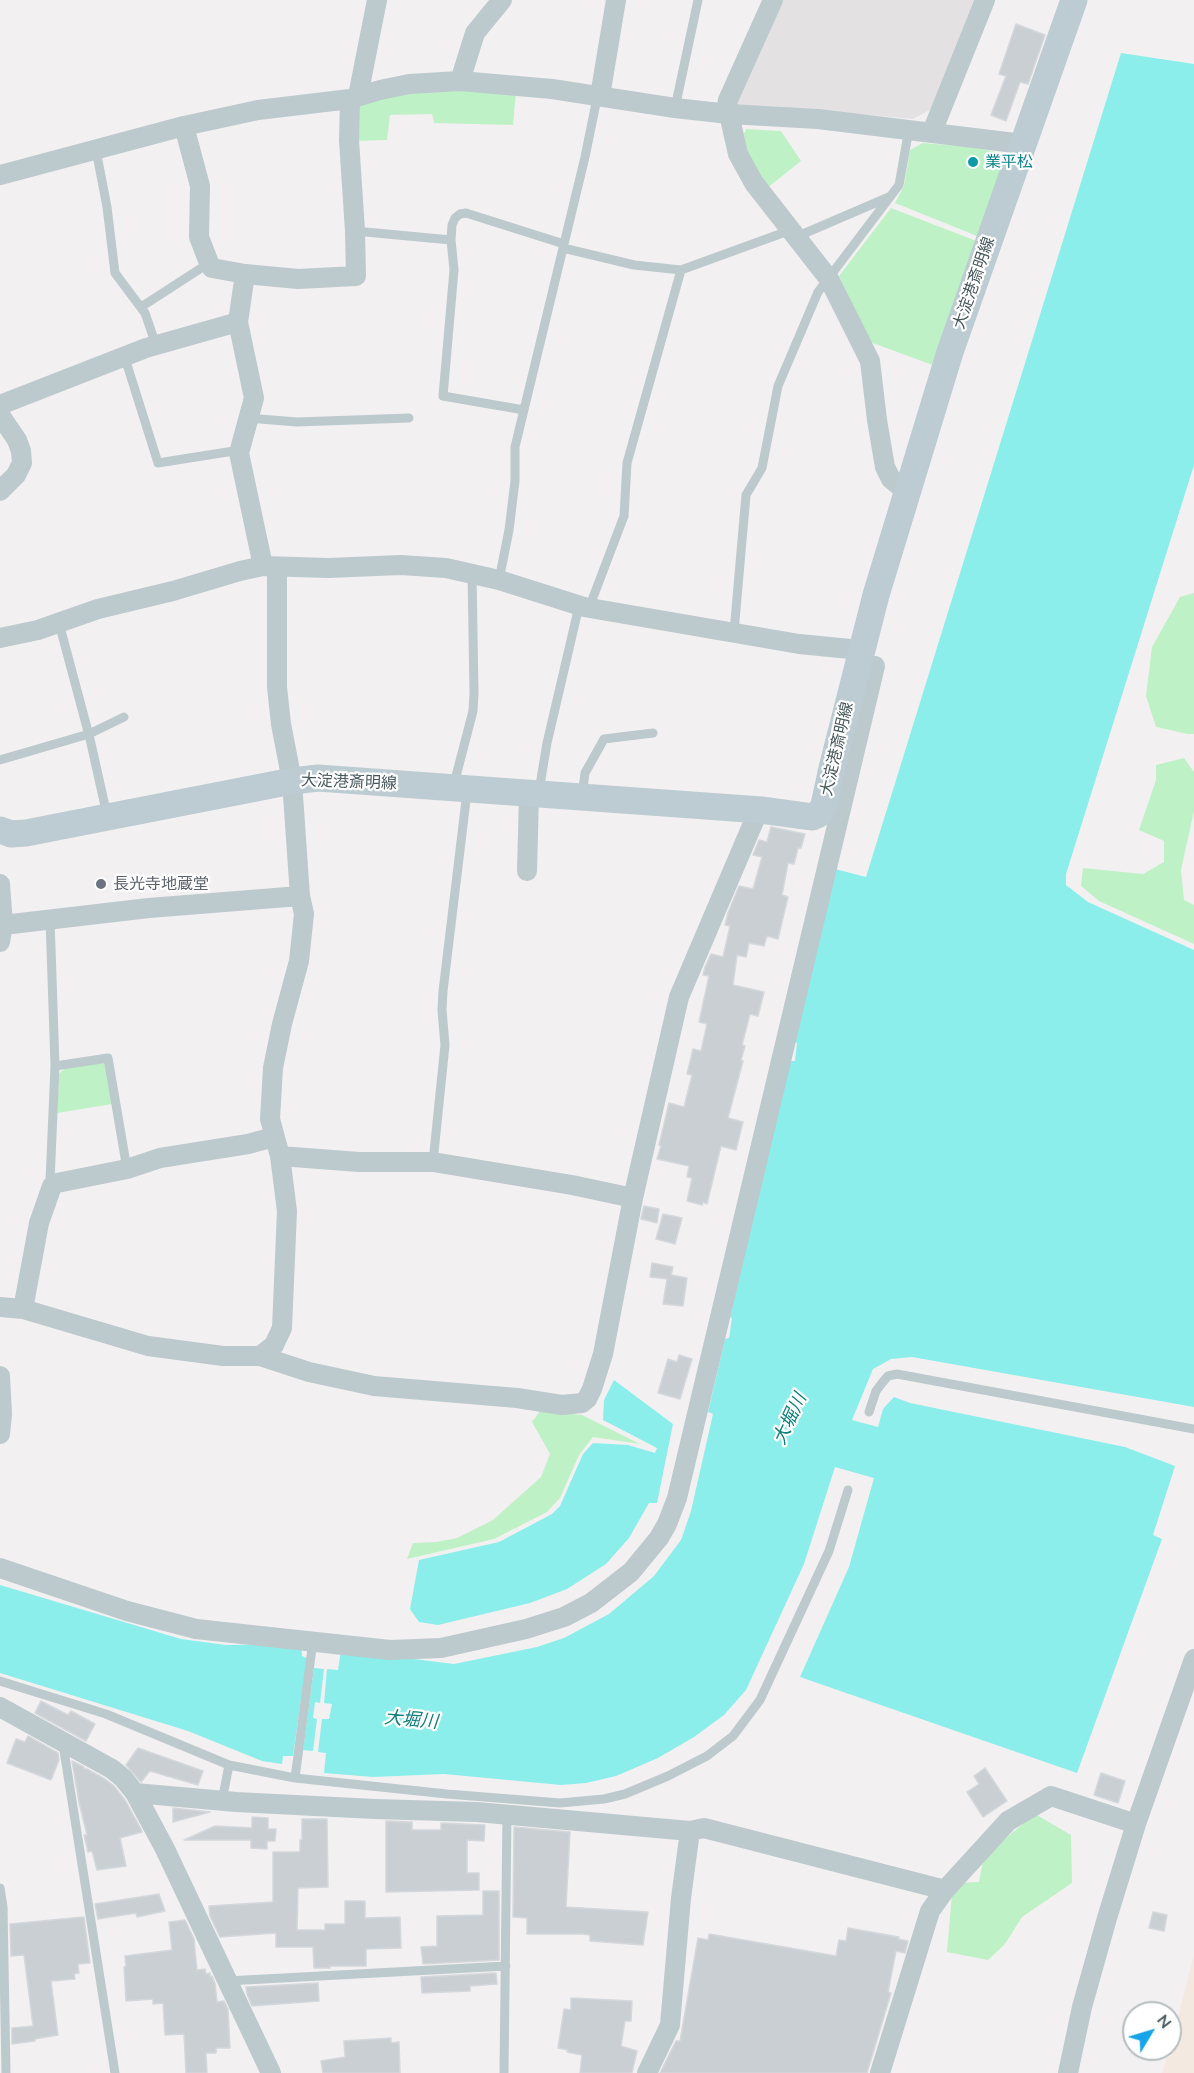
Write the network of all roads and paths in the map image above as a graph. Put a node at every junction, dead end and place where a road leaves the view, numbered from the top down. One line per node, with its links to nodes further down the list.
1 (377, 0): 10 (street)
2 (502, 0): 8 (street)
3 (616, 0): 9 (street)
4 (698, 0): 11 (lane)
5 (773, 0): 12 (street)
6 (985, 0): 15 (street)
7 (1074, 0): 16 (main road, 大淀港斎明線)
8 (460, 81): 9 (street); 10 (street)
9 (600, 96): 11 (street); 23 (lane)
10 (354, 98): 13 (street); 20 (street)
11 (675, 108): 12 (street)
12 (727, 114): 14 (street); 21 (street)
13 (184, 126): 17 (street); 24 (street)
14 (909, 129): 15 (street); 19 (lane)
15 (932, 132): 16 (street)
16 (1023, 144): 39 (main road, 大淀港斎明線)
17 (96, 150): 18 (street); 28 (lane)
18 (0, 175)
19 (891, 196): 21 (lane); 27 (lane)
20 (355, 231): 22 (lane); 26 (street)
21 (794, 233): 25 (lane); 27 (street)
22 (451, 240): 23 (lane); 33 (lane)
23 (563, 246): 25 (lane); 33 (lane)
24 (208, 263): 26 (street); 28 (lane)
25 (681, 270): 43 (lane)
26 (245, 274): 29 (street)
27 (829, 279): 39 (street); 45 (lane)
28 (141, 307): 30 (lane)
29 (238, 322): 30 (street); 35 (street)
30 (156, 345): 31 (street)
31 (124, 356): 32 (street); 37 (lane)
32 (0, 405)
33 (524, 410): 42 (lane)
34 (0, 415): 38 (street)
35 (248, 418): 36 (lane); 37 (street)
36 (409, 418)
37 (240, 450): 40 (street)
38 (0, 491)
39 (907, 492): 47 (main road, 大淀港斎明線)
40 (270, 566): 41 (street); 44 (street); 52 (street)
41 (472, 573): 42 (street); 53 (lane)
42 (499, 580): 43 (street)
43 (584, 607): 45 (street); 54 (lane)
44 (60, 623): 46 (street); 50 (lane)
45 (734, 632): 47 (street)
46 (0, 638)
47 (868, 658): 56 (main road, 大淀港斎明線); 79 (street)
48 (124, 717): 50 (lane)
49 (653, 733): 55 (lane)
50 (89, 734): 51 (lane); 57 (lane)
51 (0, 759)
52 (292, 781): 53 (main road, 大淀港斎明線); 57 (main road, 大淀港斎明線); 61 (street)
53 (460, 789): 54 (main road, 大淀港斎明線); 66 (lane)
54 (534, 795): 55 (main road, 大淀港斎明線); 59 (street)
55 (581, 798): 56 (main road, 大淀港斎明線)
56 (761, 810): 69 (street)
57 (108, 817): 58 (main road, 大淀港斎明線)
58 (0, 830)
59 (527, 871)
60 (0, 884): 63 (street)
61 (300, 896): 62 (street); 65 (street)
62 (50, 919): 63 (street); 64 (lane)
63 (1, 934)
64 (55, 1066): 67 (lane); 68 (lane)
65 (277, 1146): 66 (street); 67 (street); 72 (street)
66 (433, 1162): 69 (street)
67 (128, 1169): 68 (street)
68 (52, 1186): 71 (street)
69 (633, 1198): 72 (street)
70 (0, 1307): 71 (street)
71 (23, 1309): 72 (street)
72 (260, 1356)
73 (0, 1377): 76 (street)
74 (869, 1412): 75 (lane)
75 (1194, 1429)
76 (0, 1434)
77 (848, 1490): 85 (lane)
78 (0, 1568): 79 (street)
79 (313, 1640): 85 (lane)
80 (1194, 1659): 89 (street)
81 (0, 1681): 84 (lane)
82 (0, 1707): 83 (street)
83 (62, 1743): 86 (street); 96 (lane)
84 (229, 1765): 85 (lane); 87 (lane)
85 (295, 1778)
86 (135, 1792): 87 (street); 94 (street)
87 (222, 1801): 88 (street)
88 (507, 1814): 90 (street); 93 (lane)
89 (1136, 1824): 92 (street); 101 (street)
90 (690, 1831): 92 (street); 99 (street)
91 (0, 1887): 95 (lane)
92 (945, 1890): 100 (street)
93 (506, 1966): 94 (lane); 98 (lane)
94 (228, 1981): 97 (street)
95 (6, 2073)
96 (115, 2073)
97 (271, 2073)
98 (504, 2073)
99 (647, 2073)
100 (880, 2073)
101 (1068, 2073)

